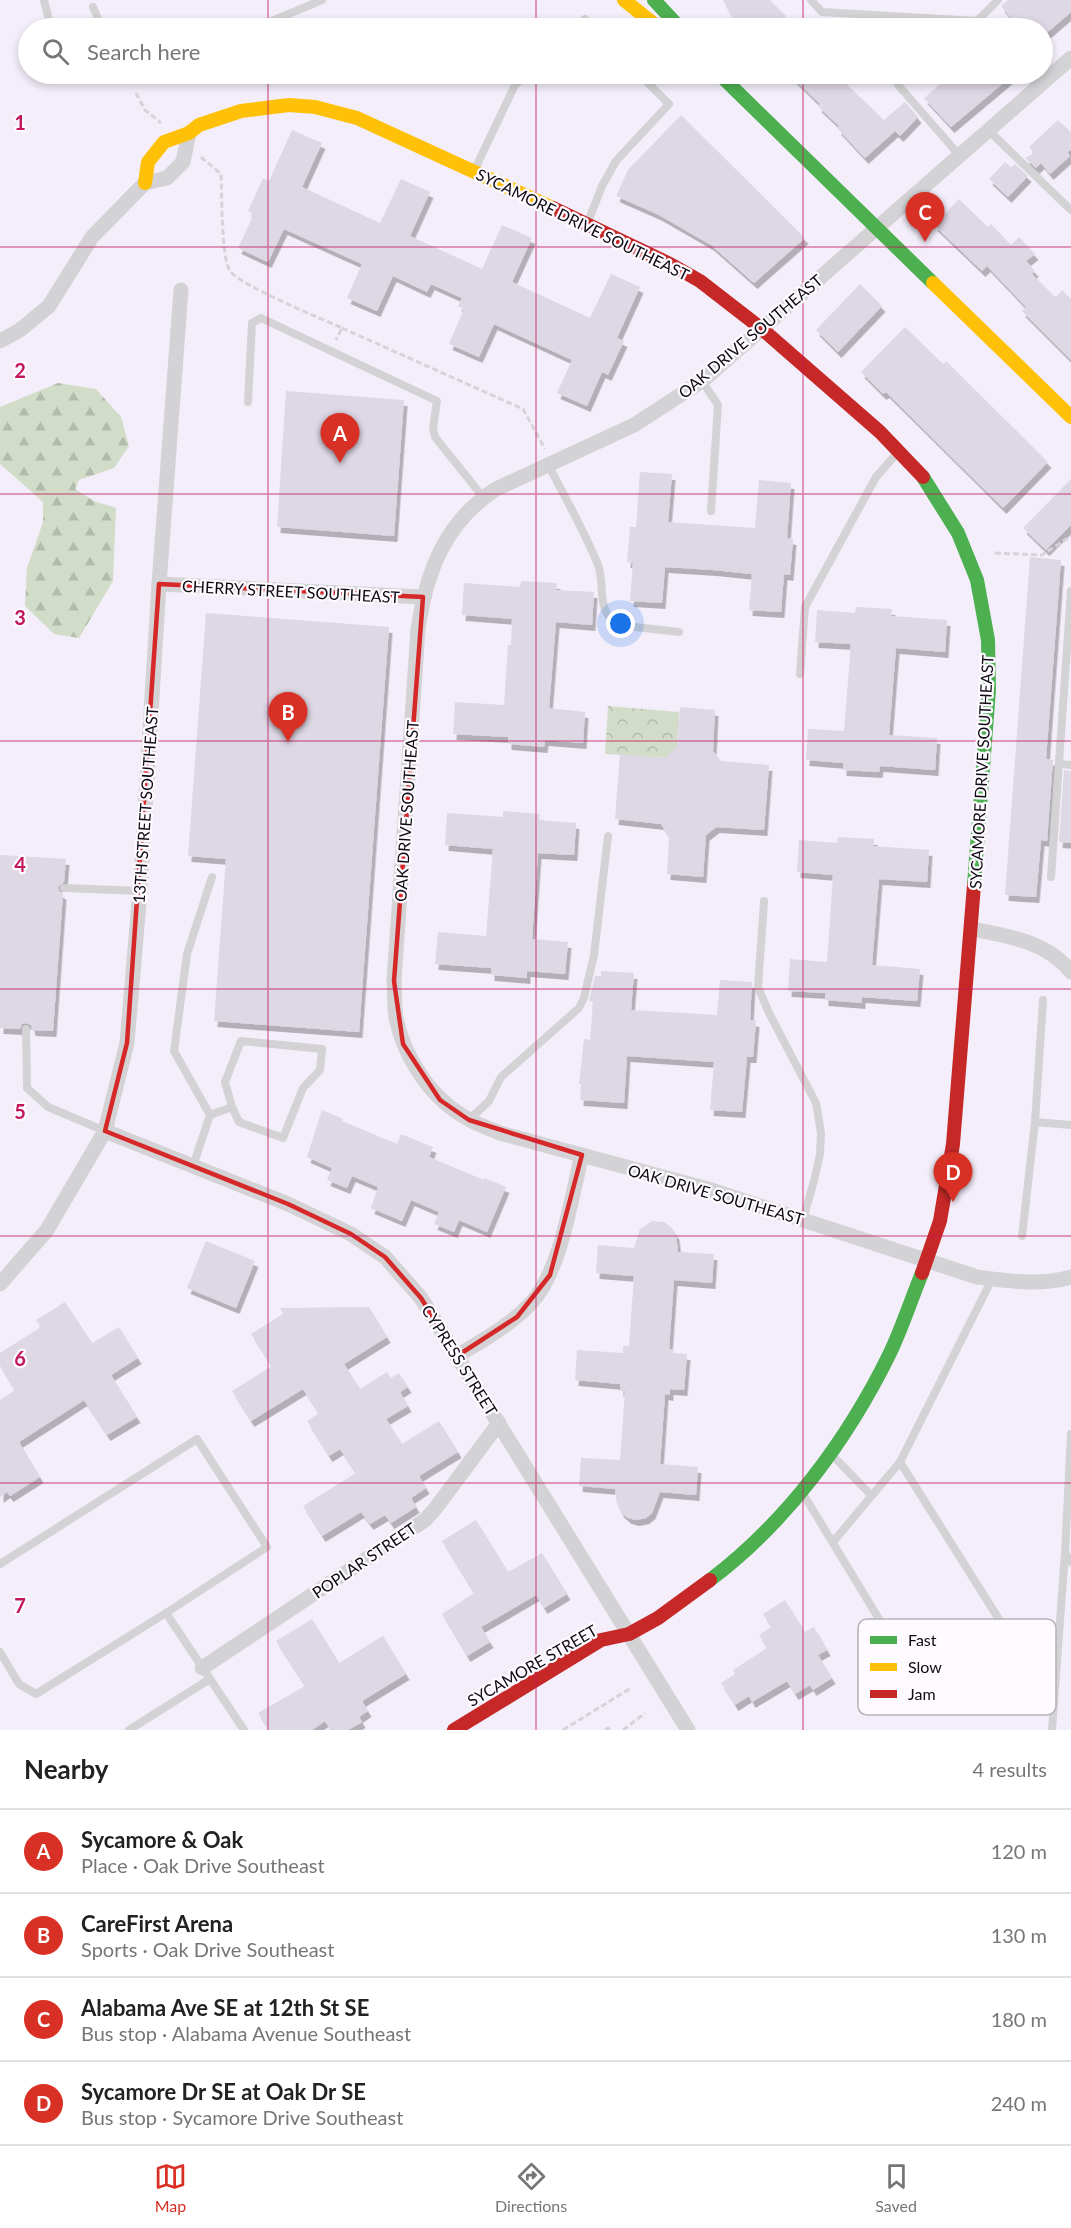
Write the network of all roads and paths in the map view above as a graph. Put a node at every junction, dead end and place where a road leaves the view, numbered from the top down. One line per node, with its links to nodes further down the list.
1 (44, 0): 8 (lane)
2 (322, 0): 10 (lane)
3 (624, 0): 11 (street)
4 (654, 0): 12 (street)
5 (811, 0): 13 (lane)
6 (998, 0): 14 (lane)
7 (93, 8): 9 (lane)
8 (48, 18)
9 (98, 18)
10 (279, 18)
11 (646, 18)
12 (671, 18)
13 (927, 18)
14 (980, 18)
15 (1071, 58): 16 (street, OAK DRIVE SOUTHEAST)
16 (1053, 74)
17 (517, 84): 28 (lane)
18 (649, 84): 31 (lane)
19 (729, 84): 32 (street)
20 (898, 84): 27 (lane)
21 (1041, 84): 24 (street, OAK DRIVE SOUTHEAST)
22 (136, 93): 23 (path)
23 (167, 129)
24 (988, 130): 27 (street, OAK DRIVE SOUTHEAST); 30 (lane)
25 (189, 133): 28 (street, SYCAMORE DRIVE SOUTHEAST); 29 (street, SYCAMORE DRIVE SOUTHEAST); 29 (street, SYCAMORE DRIVE SOUTHEAST)
26 (197, 155): 34 (path)
27 (959, 155): 32 (street, OAK DRIVE SOUTHEAST)
28 (474, 171): 31 (street, SYCAMORE DRIVE SOUTHEAST)
29 (145, 183): 36 (street, SYCAMORE DRIVE SOUTHEAST)
30 (1071, 210)
31 (587, 223): 35 (street, SYCAMORE DRIVE SOUTHEAST)
32 (878, 228): 35 (street, OAK DRIVE SOUTHEAST); 40 (street)
33 (181, 290): 47 (street, 13TH STREET SOUTHEAST)
34 (342, 328): 37 (path); 42 (path)
35 (762, 330): 38 (street, OAK DRIVE SOUTHEAST); 41 (street, SYCAMORE DRIVE SOUTHEAST)
36 (0, 341)
37 (332, 351): 39 (lane); 43 (lane)
38 (702, 381): 42 (street, OAK DRIVE SOUTHEAST); 44 (lane)
39 (248, 402)
40 (1069, 411)
41 (899, 451): 51 (lane); 60 (street, SYCAMORE DRIVE SOUTHEAST)
42 (550, 463): 43 (street, OAK DRIVE SOUTHEAST); 50 (lane)
43 (483, 497): 49 (street, OAK DRIVE SOUTHEAST)
44 (711, 511)
45 (1071, 536): 46 (path)
46 (995, 553)
47 (159, 584): 49 (street, CHERRY STREET SOUTHEAST); 58 (street, 13TH STREET SOUTHEAST)
48 (1071, 591): 52 (lane)
49 (423, 597): 66 (street, OAK DRIVE SOUTHEAST)
50 (680, 632)
51 (800, 674)
52 (1059, 764): 53 (lane); 55 (lane)
53 (1071, 765)
54 (608, 836): 66 (lane)
55 (1051, 877)
56 (212, 878): 65 (lane)
57 (64, 888): 58 (lane)
58 (140, 891): 69 (street, 13TH STREET SOUTHEAST)
59 (764, 901): 72 (lane)
60 (972, 929): 61 (street); 74 (street, SYCAMORE DRIVE SOUTHEAST)
61 (1071, 972)
62 (1043, 1000): 67 (lane)
63 (26, 1029): 69 (lane)
64 (232, 1107): 64 (lane); 65 (lane)
65 (210, 1115): 71 (lane)
66 (469, 1120): 70 (street, OAK DRIVE SOUTHEAST)
67 (1035, 1122): 68 (lane); 73 (lane)
68 (1071, 1125)
69 (105, 1131): 71 (street, CYPRESS STREET); 77 (street, 13TH STREET SOUTHEAST)
70 (582, 1155): 72 (street, OAK DRIVE SOUTHEAST); 78 (street)
71 (193, 1166): 78 (street, CYPRESS STREET)
72 (803, 1219): 74 (street, OAK DRIVE SOUTHEAST)
73 (1022, 1236)
74 (927, 1260): 76 (street, OAK DRIVE SOUTHEAST); 82 (street, SYCAMORE DRIVE SOUTHEAST)
75 (1071, 1277): 76 (street, OAK DRIVE SOUTHEAST)
76 (992, 1279): 83 (lane)
77 (0, 1284)
78 (457, 1356): 79 (street, CYPRESS STREET)
79 (499, 1423): 93 (street, CYPRESS STREET); 95 (street, POPLAR STREET)
80 (1071, 1434): 81 (lane)
81 (1070, 1452): 87 (lane)
82 (830, 1453): 84 (street, SYCAMORE DRIVE SOUTHEAST); 85 (lane)
83 (900, 1462): 85 (lane); 92 (lane)
84 (801, 1490): 86 (lane); 93 (street, SYCAMORE DRIVE SOUTHEAST)
85 (871, 1495): 86 (lane)
86 (833, 1542): 91 (lane)
87 (1065, 1553): 88 (lane); 96 (lane)
88 (1071, 1562)
89 (0, 1564): 90 (lane)
90 (166, 1613): 94 (lane); 95 (lane)
91 (879, 1619)
92 (1000, 1619)
93 (629, 1634): 102 (street, SYCAMORE STREET); 107 (street, CYPRESS STREET)
94 (0, 1652)
95 (206, 1673): 100 (lane); 101 (lane)
96 (1056, 1676)
97 (631, 1688): 103 (path)
98 (645, 1713): 106 (path)
99 (1053, 1715): 108 (lane)
100 (129, 1730)
101 (244, 1730)
102 (454, 1730)
103 (563, 1730)
104 (605, 1730): 105 (path)
105 (610, 1730)
106 (623, 1730)
107 (688, 1730)
108 (1052, 1730)

